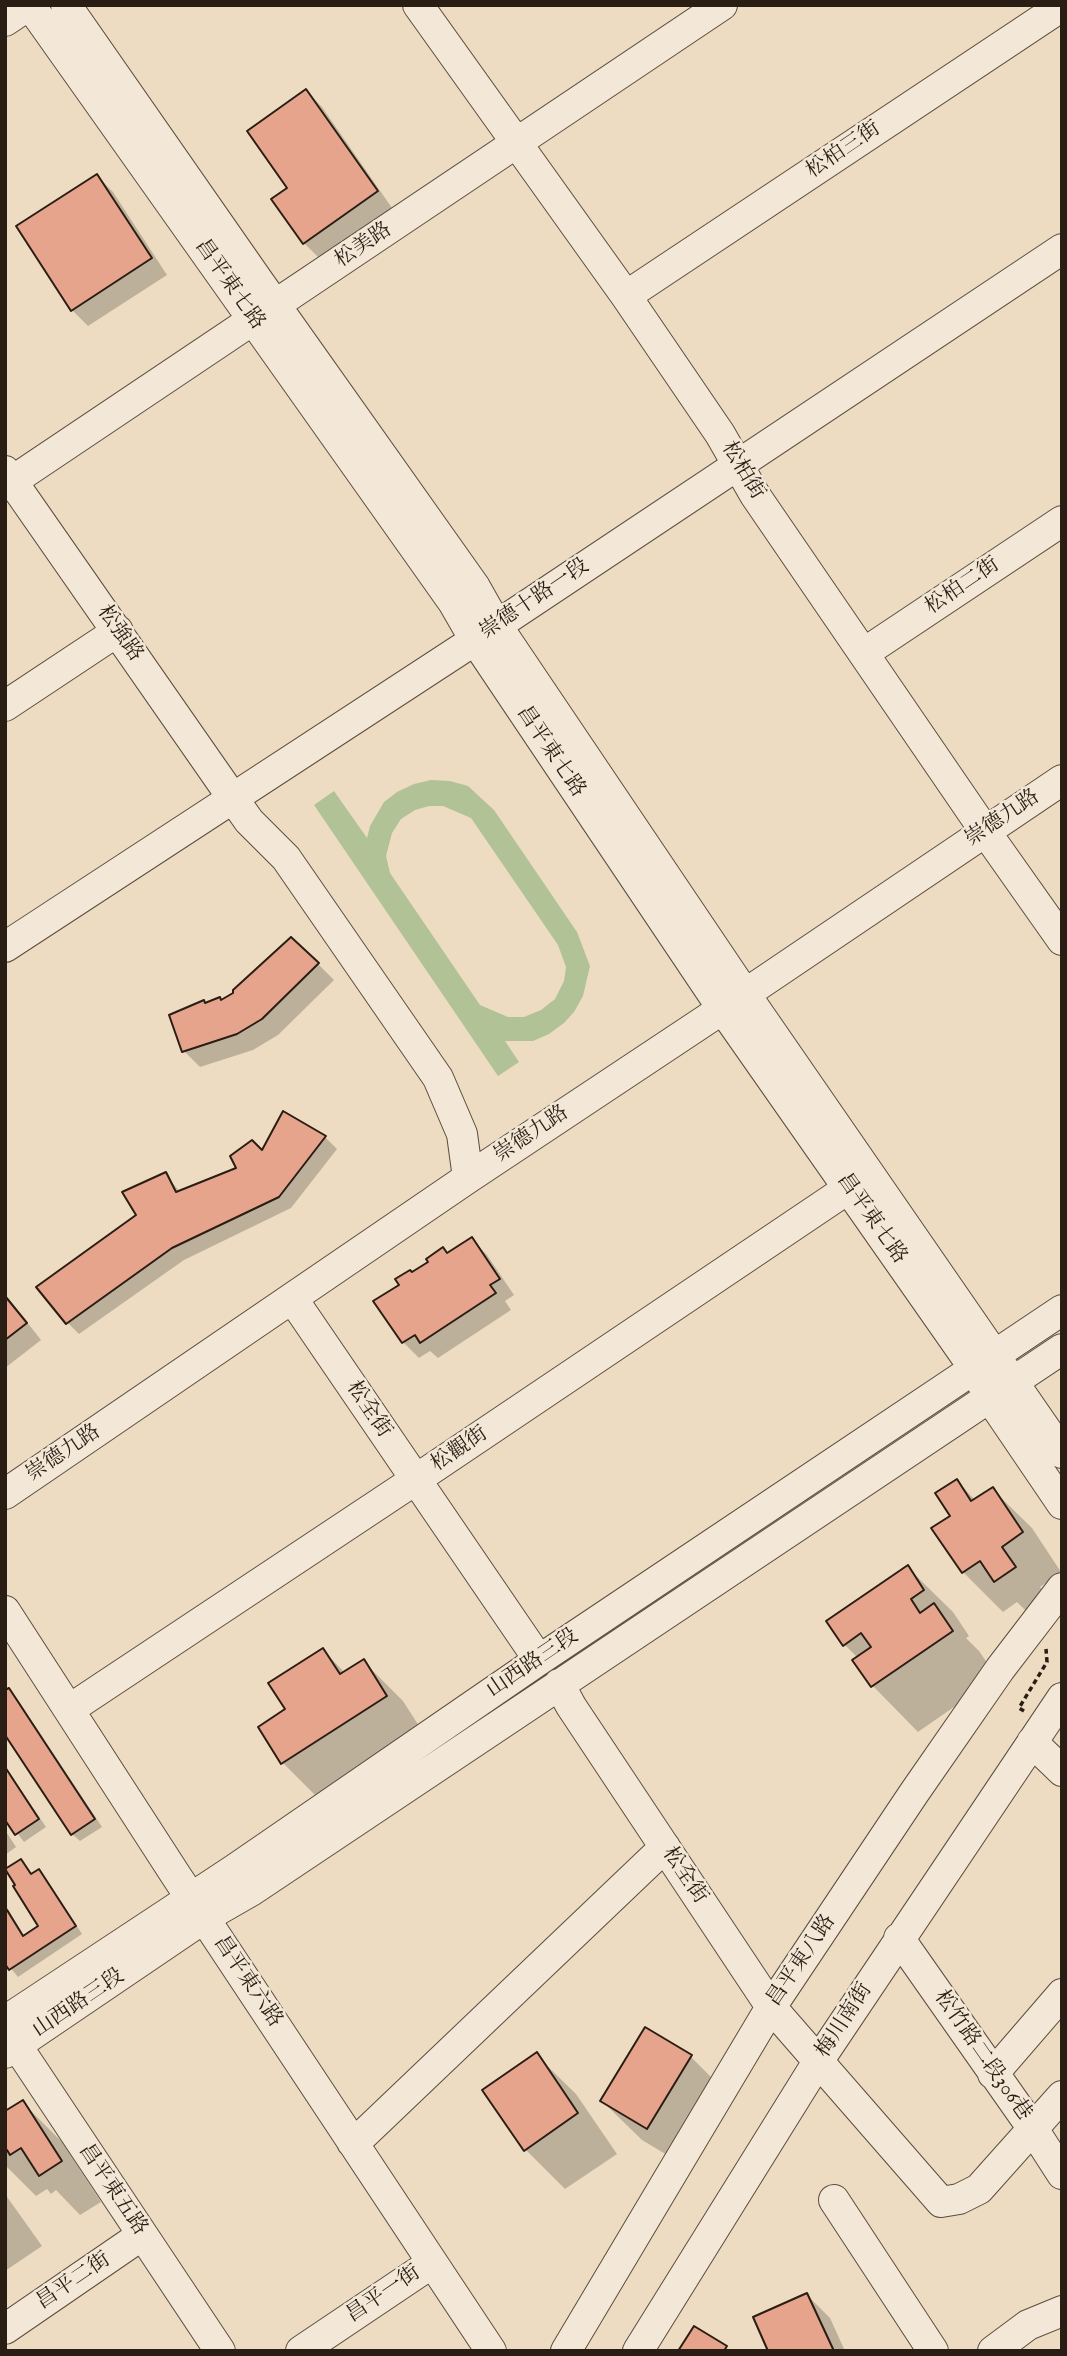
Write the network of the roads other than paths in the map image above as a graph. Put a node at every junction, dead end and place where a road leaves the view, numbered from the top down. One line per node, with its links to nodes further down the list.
1 (29, 5): 6 (street); 10 (street, 昌平東七路)
2 (66, 5): 10 (street, 昌平東七路)
3 (418, 5): 7 (street, 松柏街)
4 (722, 5): 7 (street, 松美路)
5 (1062, 6): 9 (street, 松柏三街)
6 (5, 21)
7 (517, 143): 9 (street, 松柏街); 10 (street, 松美路)
8 (1062, 249): 11 (street, 崇德十路一段)
9 (626, 296): 11 (street, 松柏街)
10 (265, 313): 12 (street, 松美路); 15 (street, 昌平東七路)
11 (737, 464): 15 (street, 崇德十路一段); 16 (street, 松柏街)
12 (8, 479): 14 (street, 松強路)
13 (1062, 521): 16 (street, 松柏二街)
14 (118, 631): 17 (street); 19 (street, 松強路)
15 (486, 633): 19 (street, 崇德十路一段); 23 (street, 昌平東七路)
16 (864, 653): 20 (street, 松柏街)
17 (5, 706)
18 (1062, 780): 20 (street, 崇德九路)
19 (232, 797): 22 (street, 崇德十路一段); 24 (street, 松強路)
20 (985, 831): 21 (street, 松柏街); 23 (street, 崇德九路)
21 (1062, 940)
22 (5, 947)
23 (733, 1001): 24 (street, 崇德九路); 25 (street, 昌平東七路); 29 (street, 昌平東七路)
24 (468, 1178): 26 (street, 崇德九路)
25 (849, 1188): 29 (street, 昌平東七路); 32 (street, 松觀街)
26 (292, 1298): 32 (street, 松全街); 33 (street, 崇德九路)
27 (1062, 1310): 29 (street, 山西路三段)
28 (1062, 1349): 30 (street, 山西路三段)
29 (984, 1362): 30 (street, 昌平東七路); 37 (street, 山西路三段)
30 (1002, 1389): 31 (street, 昌平東七路); 34 (street, 昌平東七路); 38 (street, 山西路三段)
31 (1062, 1453)
32 (415, 1479): 37 (street, 松全街); 40 (street, 松觀街)
33 (5, 1494)
34 (1062, 1504)
35 (1062, 1588): 47 (street, 昌平東八路)
36 (5, 1611): 40 (street, 昌平東六路)
37 (539, 1660): 44 (street, 山西路三段)
38 (559, 1684): 43 (street, 松全街); 44 (street, 山西路三段)
39 (1062, 1698): 41 (street, 梅川南街)
40 (70, 1709): 44 (street, 昌平東六路)
41 (1032, 1742): 42 (street); 45 (street, 梅川南街)
42 (1062, 1771)
43 (665, 1847): 47 (street, 松全街); 53 (street)
44 (197, 1907): 48 (street, 山西路三段); 53 (street, 昌平東六路)
45 (899, 1938): 49 (street, 梅川南街); 50 (street, 松竹路二段306巷)
46 (1062, 1994): 50 (street)
47 (771, 2007): 49 (street, 松全街); 63 (street, 昌平東八路)
48 (8, 2037): 56 (street, 昌平東五路)
49 (819, 2060): 52 (street, 松全街); 64 (street, 梅川南街)
50 (993, 2074): 52 (street, 松竹路二段306巷)
51 (1062, 2096): 52 (street)
52 (1033, 2129): 54 (street, 松竹路二段306巷)
53 (352, 2141): 57 (street, 昌平東六路)
54 (1062, 2175)
55 (834, 2200): 65 (street)
56 (142, 2235): 59 (street, 昌平二街); 60 (street, 昌平東五路)
57 (432, 2263): 61 (street, 昌平一街); 62 (street, 昌平東六路)
58 (1062, 2311): 66 (street)
59 (5, 2329)
60 (220, 2351)
61 (301, 2351)
62 (491, 2351)
63 (566, 2351)
64 (638, 2351)
65 (933, 2351)
66 (993, 2351)

